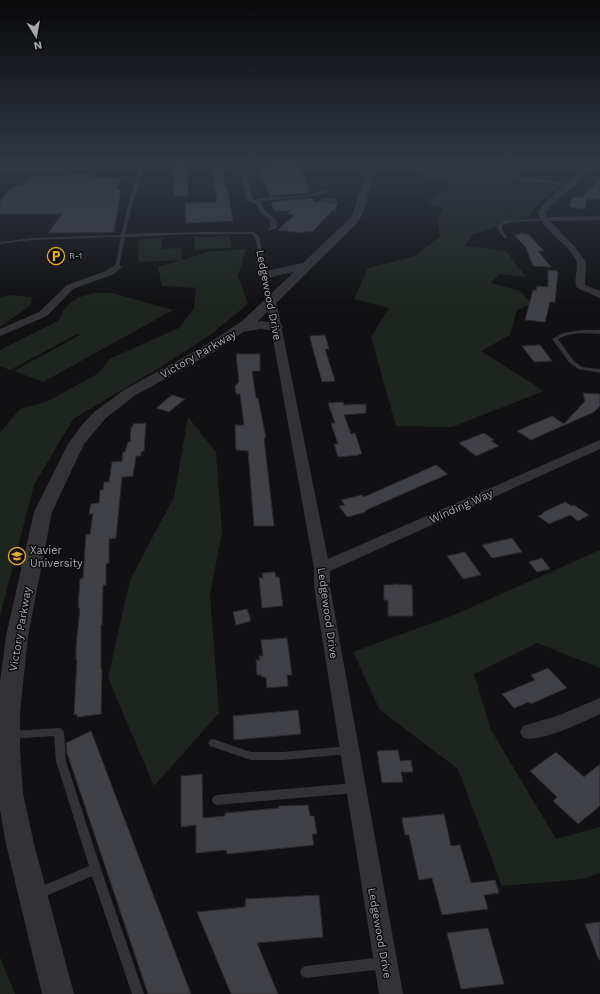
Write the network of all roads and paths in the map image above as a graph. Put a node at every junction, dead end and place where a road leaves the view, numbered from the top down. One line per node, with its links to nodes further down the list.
1 (129, 212): 8 (lane)
2 (265, 212): 7 (street)
3 (357, 212): 13 (street, Victory Parkway)
4 (543, 212): 6 (street)
5 (600, 218): 6 (street)
6 (544, 219): 9 (lane); 16 (street)
7 (270, 229)
8 (124, 235): 10 (lane); 14 (lane); 15 (lane, Ledgewood Drive)
9 (505, 237)
10 (32, 239): 11 (lane); 12 (lane)
11 (0, 244)
12 (38, 244)
13 (306, 266): 15 (street); 17 (street, Victory Parkway)
14 (117, 267): 21 (street)
15 (266, 274): 17 (lane, Ledgewood Drive)
16 (600, 294)
17 (271, 300): 18 (street, Ledgewood Drive); 19 (street, Victory Parkway)
18 (276, 327): 19 (street); 24 (street, Ledgewood Drive)
19 (240, 329): 27 (street, Victory Parkway)
20 (600, 332): 22 (lane)
21 (0, 333)
22 (600, 371)
23 (596, 447): 24 (street, Winding Way)
24 (322, 568): 29 (street, Ledgewood Drive)
25 (600, 706): 26 (street)
26 (530, 732)
27 (8, 735): 32 (lane); 33 (street, Victory Parkway)
28 (213, 743): 29 (lane)
29 (349, 750): 30 (street, Ledgewood Drive)
30 (356, 788): 31 (lane); 34 (street, Ledgewood Drive)
31 (217, 800)
32 (95, 869): 33 (lane); 37 (lane)
33 (34, 896): 36 (street, Victory Parkway)
34 (386, 963): 35 (lane); 38 (street, Ledgewood Drive)
35 (306, 972)
36 (57, 992)
37 (138, 994)
38 (391, 994)

